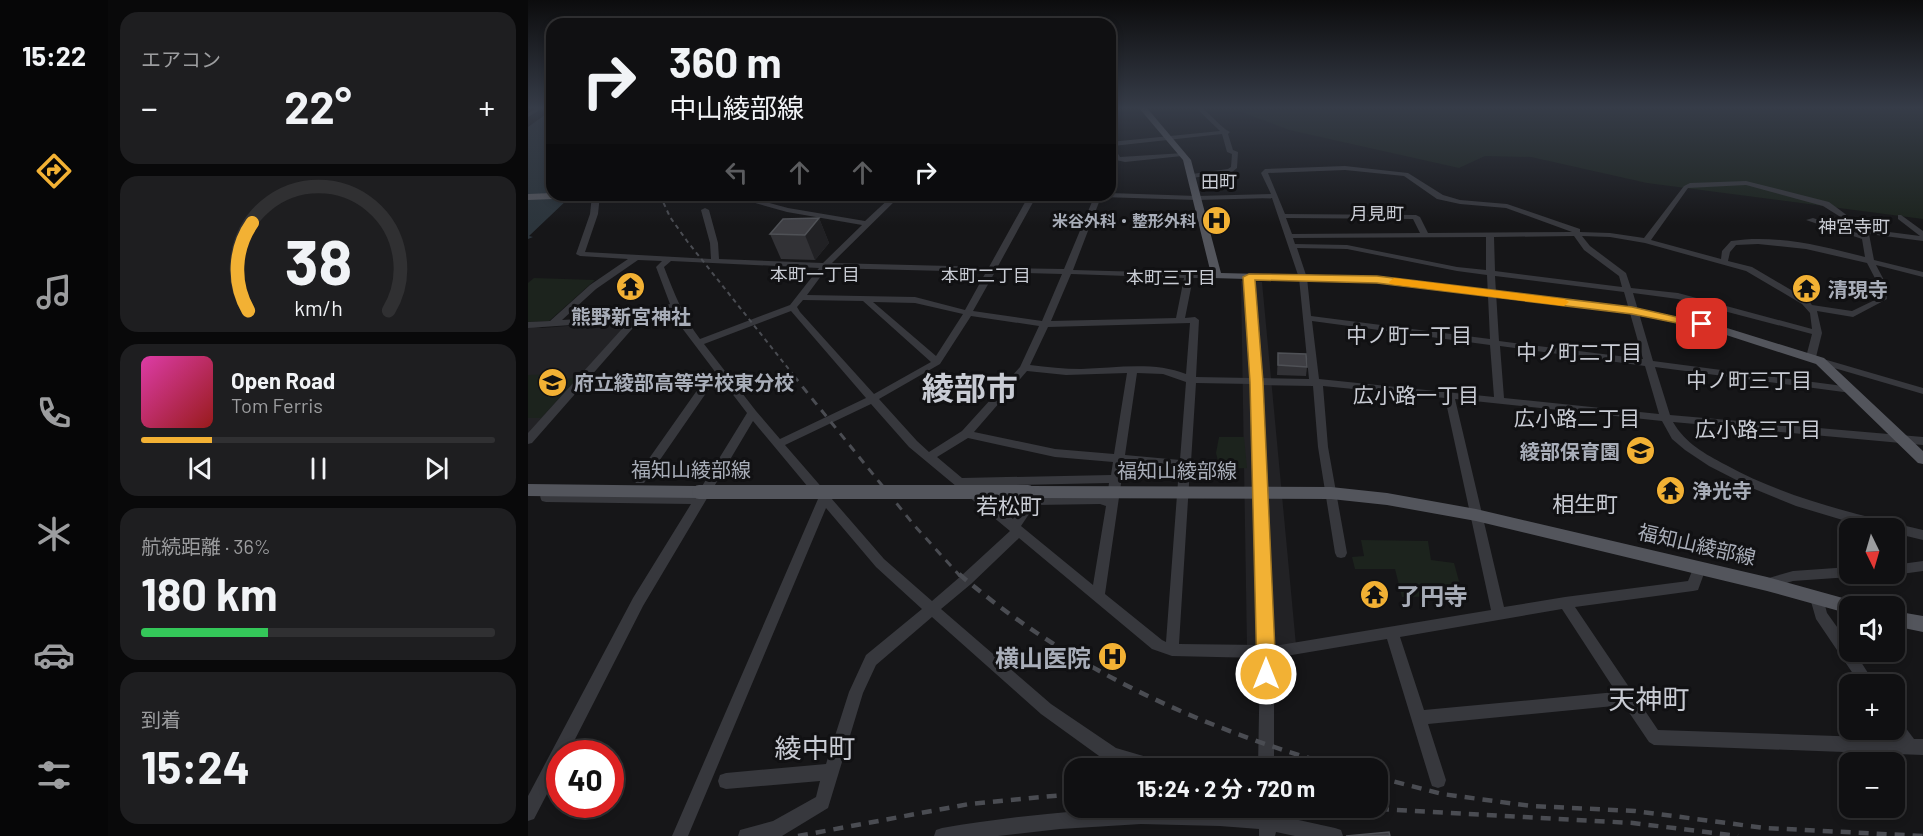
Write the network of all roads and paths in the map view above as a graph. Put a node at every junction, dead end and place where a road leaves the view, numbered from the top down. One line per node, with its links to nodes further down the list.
1 (1177, 147): 3 (main road)
2 (1229, 147): 5 (street)
3 (1182, 154): 4 (street); 5 (main road)
4 (1116, 156)
5 (1192, 176): 10 (main road)
6 (546, 196): 9 (main road)
7 (1116, 196): 10 (street)
8 (1275, 196): 10 (street); 17 (street); 21 (street)
9 (528, 197)
10 (1197, 198): 41 (main road)
11 (595, 201): 30 (street)
12 (754, 201): 20 (street)
13 (891, 201): 20 (street)
14 (1031, 201): 36 (street)
15 (1096, 201): 37 (street)
16 (705, 210): 32 (street)
17 (1282, 216): 22 (street); 25 (street)
18 (1901, 217): 26 (street)
19 (1810, 220): 27 (street)
20 (867, 224): 35 (street)
21 (1586, 234): 24 (street); 28 (street)
22 (1425, 235): 23 (street); 25 (street)
23 (1490, 235): 24 (street); 38 (street)
24 (1577, 235): 44 (street)
25 (1289, 236): 29 (street)
26 (1923, 237): 27 (street)
27 (1865, 238): 28 (street); 34 (street)
28 (1646, 241): 33 (street)
29 (1293, 246): 38 (street); 43 (street)
30 (636, 257): 31 (street); 56 (street)
31 (669, 259): 32 (street); 48 (street)
32 (715, 261): 35 (street)
33 (1725, 261): 34 (street); 50 (street)
34 (1871, 262): 40 (street); 50 (street)
35 (825, 266): 36 (street); 46 (street)
36 (992, 270): 37 (street); 52 (street)
37 (1067, 272): 39 (street); 57 (street)
38 (1491, 273): 44 (street); 45 (street)
39 (1189, 275): 41 (street); 55 (street)
40 (1923, 275)
41 (1216, 276): 42 (main road)
42 (1249, 277): 43 (main road); 69 (street)
43 (1303, 278): 45 (main road); 54 (street)
44 (1628, 289): 51 (street); 59 (street)
45 (1491, 294): 51 (main road); 61 (street)
46 (801, 297): 47 (street); 49 (street)
47 (864, 298): 52 (street); 63 (street)
48 (675, 305): 53 (street); 60 (street)
49 (793, 307): 60 (street); 74 (street)
50 (1809, 307): 59 (street)
51 (1632, 310): 62 (main road); 64 (street)
52 (968, 313): 57 (street); 63 (street)
53 (637, 318): 56 (street); 80 (street)
54 (1307, 318): 61 (street); 70 (street)
55 (1180, 320): 57 (street); 68 (street)
56 (552, 324): 58 (street)
57 (1046, 324): 65 (street)
58 (528, 325)
59 (1817, 333): 62 (street)
60 (699, 343): 67 (street)
61 (1495, 343): 64 (street); 75 (street)
62 (1815, 359): 71 (main road); 72 (street)
63 (937, 362): 74 (street)
64 (1649, 363): 71 (street); 77 (street)
65 (1024, 368): 66 (street); 78 (street)
66 (1132, 371): 68 (street); 84 (street)
67 (722, 374): 76 (street); 87 (street)
68 (1191, 380): 69 (street); 86 (street)
69 (1256, 382): 70 (street); 91 (street)
70 (1316, 382): 73 (street); 93 (street)
71 (1851, 390): 79 (main road)
72 (1923, 391)
73 (1449, 395): 75 (street); 98 (street)
74 (872, 399): 82 (street); 83 (street)
75 (1499, 400): 77 (street)
76 (752, 413): 82 (street); 94 (street)
77 (1665, 416): 79 (street); 99 (street)
78 (966, 434): 83 (street); 84 (street)
79 (1902, 439): 81 (street); 85 (main road)
80 (528, 440)
81 (1923, 441)
82 (778, 444): 96 (street)
83 (929, 457): 88 (street)
84 (1119, 458): 86 (street); 90 (street)
85 (1923, 459)
86 (1187, 465): 92 (street)
87 (640, 480)
88 (959, 482): 90 (street); 97 (street)
89 (528, 490): 94 (main road, 福知山綾部線)
90 (1114, 492): 92 (main road, 福知山綾部線); 95 (main road, 福知山綾部線); 109 (street)
91 (1258, 492): 92 (main road, 福知山綾部線); 93 (main road, 福知山綾部線); 119 (street)
92 (1182, 493): 118 (street)
93 (1331, 493): 98 (main road, 福知山綾部線); 103 (street)
94 (699, 496): 95 (main road, 福知山綾部線, bridge); 130 (street)
95 (1029, 496): 97 (street); 100 (street)
96 (824, 499): 113 (street); 134 (street)
97 (982, 501): 100 (street)
98 (1476, 515): 105 (main road, 福知山綾部線); 114 (street)
99 (1856, 518)
100 (1016, 529): 109 (street); 113 (street)
101 (1905, 531): 102 (street)
102 (1923, 535)
103 (1341, 553)
104 (1923, 566): 106 (street)
105 (1700, 568): 108 (main road, 福知山綾部線); 111 (street)
106 (1905, 568)
107 (1839, 573): 108 (street)
108 (1767, 584): 110 (main road, 福知山綾部線)
109 (1098, 595): 118 (street)
110 (1817, 598): 112 (main road, 福知山綾部線); 120 (street)
111 (1565, 603): 114 (street); 121 (street)
112 (1839, 604)
113 (933, 608): 125 (street); 127 (street)
114 (1499, 614): 117 (street)
115 (1905, 620): 116 (main road)
116 (1923, 624)
117 (1392, 632): 119 (street); 122 (street)
118 (1172, 650): 119 (street)
119 (1267, 651): 126 (street)
120 (1861, 674)
121 (1628, 698): 122 (street); 124 (street)
122 (1418, 718): 128 (street)
123 (1905, 735): 124 (street)
124 (1916, 746)
125 (1122, 758)
126 (1266, 758)
127 (831, 772): 129 (street); 133 (street)
128 (1438, 780)
129 (726, 782)
130 (528, 813)
131 (1268, 822): 132 (street); 137 (street)
132 (1006, 830): 136 (street)
133 (775, 833): 135 (street)
134 (680, 836)
135 (746, 836)
136 (942, 836)
137 (1335, 836)

